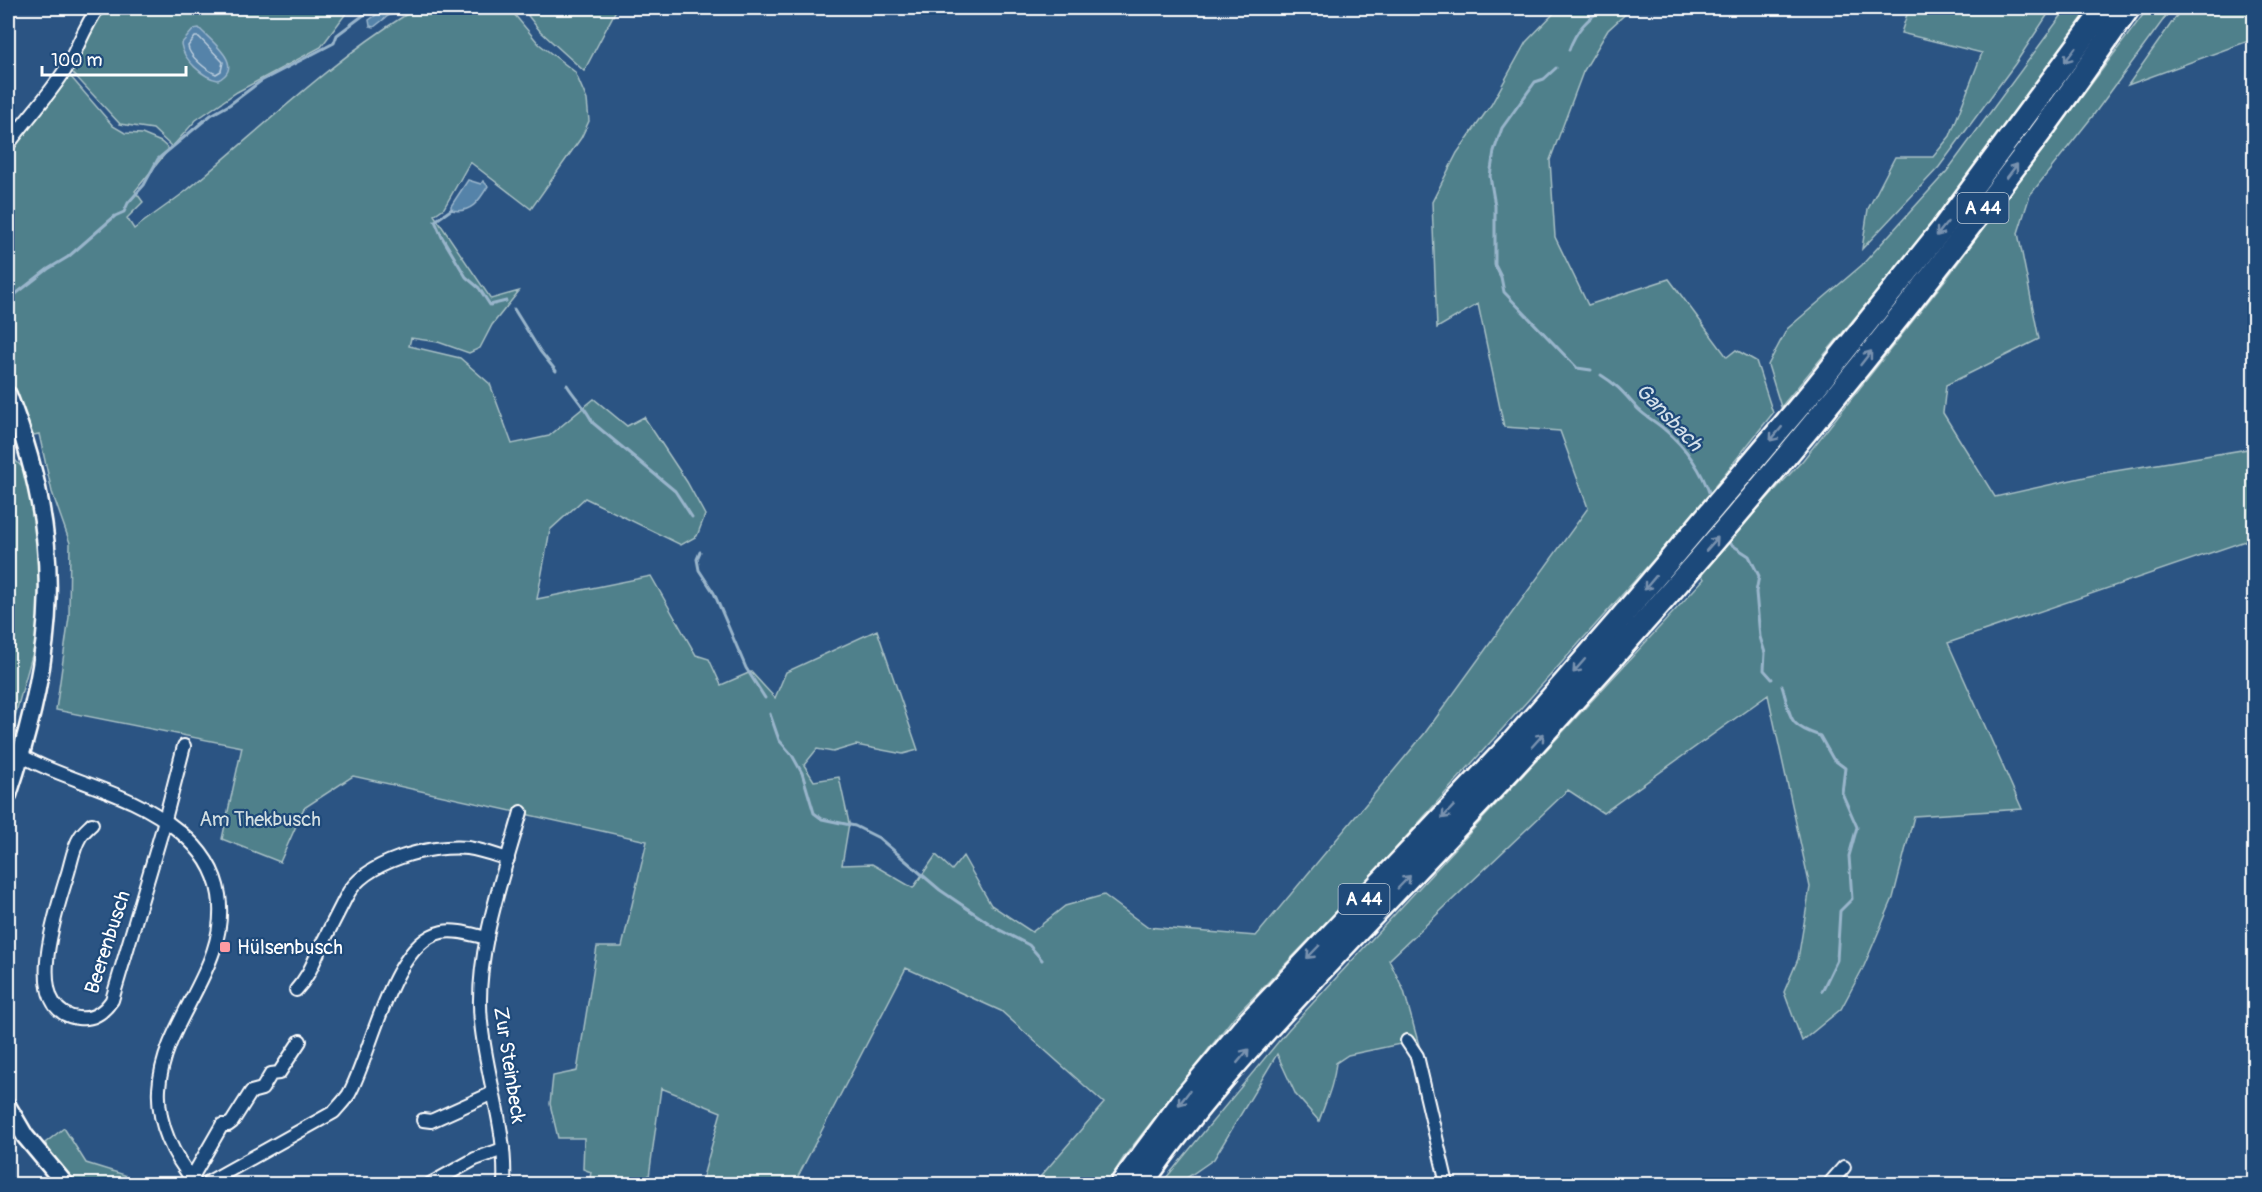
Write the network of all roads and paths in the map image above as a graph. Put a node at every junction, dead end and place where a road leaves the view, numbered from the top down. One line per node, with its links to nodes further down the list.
1 (98, 8): 4 (street)
2 (2105, 8): 6 (highway, A 44, one-way to 6)
3 (2129, 8): 6 (highway, A 44, one-way to 3)
4 (8, 145)
5 (8, 395): 8 (main road)
6 (1625, 629): 28 (highway, A 44, one-way to 28); 29 (highway, A 44, one-way to 6)
7 (184, 746): 11 (street)
8 (14, 752): 9 (main road); 11 (street)
9 (8, 795)
10 (521, 812): 13 (street, Zur Steinbeck)
11 (165, 820): 12 (street, Beerenbusch); 23 (street)
12 (92, 824)
13 (508, 859): 14 (street, Zur Steinbeck); 15 (street)
14 (487, 938): 18 (street, Zur Steinbeck); 25 (street)
15 (296, 990)
16 (300, 1041): 23 (street)
17 (1407, 1041): 30 (street)
18 (493, 1093): 20 (street); 21 (street, Zur Steinbeck)
19 (8, 1107): 24 (main road)
20 (423, 1120)
21 (503, 1149): 26 (street); 27 (street, Zur Steinbeck)
22 (1844, 1167): 31 (street)
23 (194, 1182)
24 (65, 1185)
25 (205, 1185)
26 (430, 1185)
27 (504, 1185)
28 (1121, 1185)
29 (1142, 1185)
30 (1447, 1185)
31 (1829, 1185)

